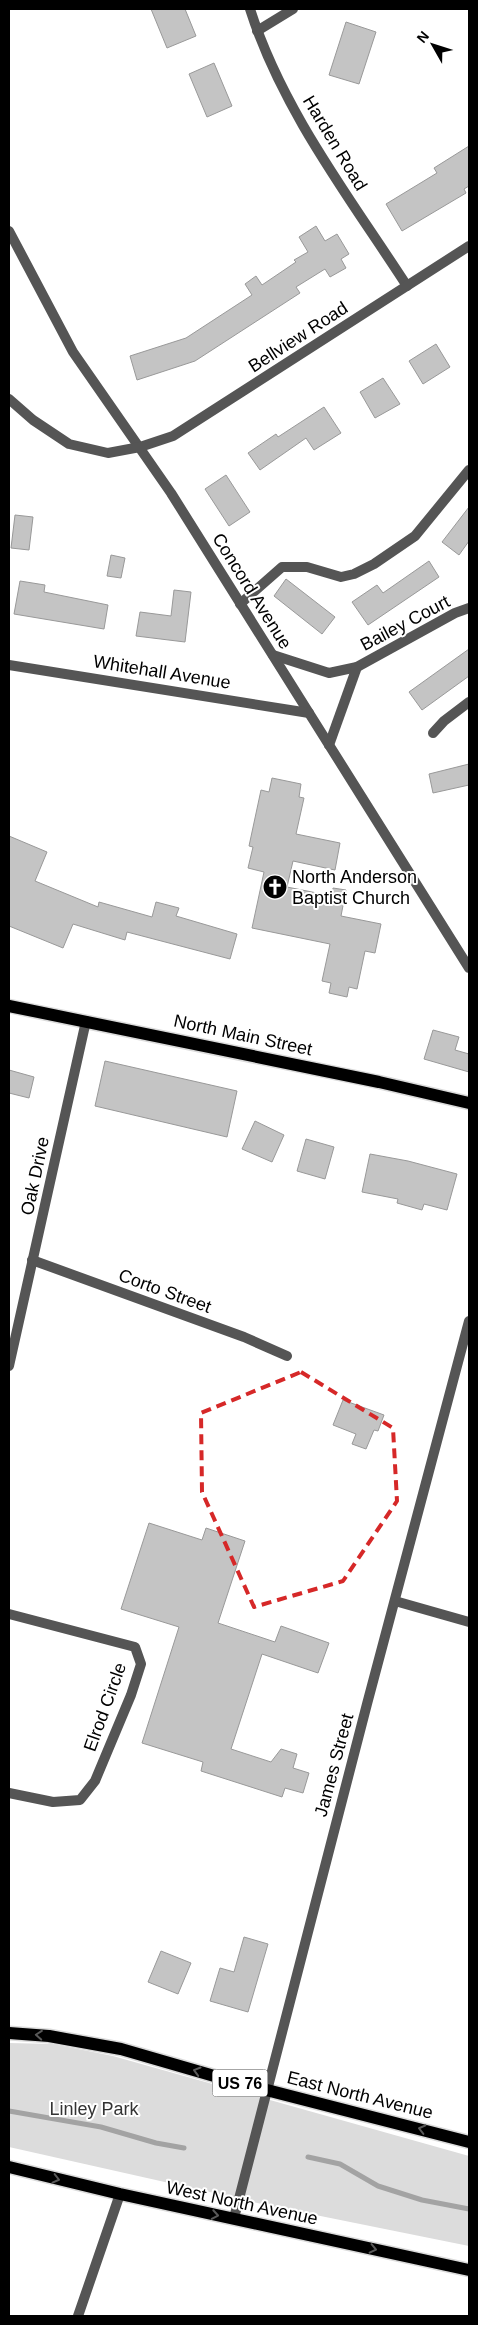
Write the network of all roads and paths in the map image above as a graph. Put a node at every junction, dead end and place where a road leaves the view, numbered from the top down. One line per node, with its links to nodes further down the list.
1 (250, 9): 3 (street, Harden Road)
2 (293, 9): 3 (street)
3 (257, 31): 6 (street, Harden Road)
4 (9, 232): 8 (street, Concord Avenue)
5 (469, 246): 6 (street, Bellview Road)
6 (408, 286): 8 (street, Bellview Road)
7 (9, 399): 8 (street, Bellview Road)
8 (140, 447): 10 (street, Concord Avenue)
9 (469, 470): 10 (street)
10 (240, 604): 12 (street, Concord Avenue)
11 (469, 608): 14 (street, Bailey Court)
12 (273, 655): 14 (street, Bailey Court); 16 (street, Concord Avenue)
13 (9, 665): 16 (street, Whitehall Avenue)
14 (357, 667): 18 (street, Bailey Court)
15 (469, 702): 17 (street)
16 (309, 713): 18 (street, Concord Avenue)
17 (433, 733)
18 (329, 745): 19 (street, Concord Avenue)
19 (469, 968)
20 (9, 1006): 21 (main road, North Main Street)
21 (86, 1021): 22 (main road, North Main Street); 23 (street, Oak Drive)
22 (469, 1103)
23 (32, 1260): 25 (street, Corto Street); 26 (street, Oak Drive)
24 (469, 1321): 27 (street, James Street)
25 (286, 1356)
26 (9, 1366)
27 (395, 1601): 29 (street); 32 (street, James Street)
28 (9, 1614): 30 (street, Elrod Circle)
29 (469, 1622)
30 (9, 1793)
31 (9, 2033): 32 (main road, East North Avenue / US 76, one-way to 31)
32 (266, 2090): 33 (main road, East North Avenue / US 76, one-way to 32); 36 (street, James Street)
33 (469, 2142)
34 (9, 2167): 35 (main road, West North Avenue, one-way to 35)
35 (120, 2194): 36 (main road, West North Avenue, one-way to 36); 38 (street)
36 (234, 2218): 37 (main road, West North Avenue, one-way to 37)
37 (469, 2270)
38 (78, 2316)

